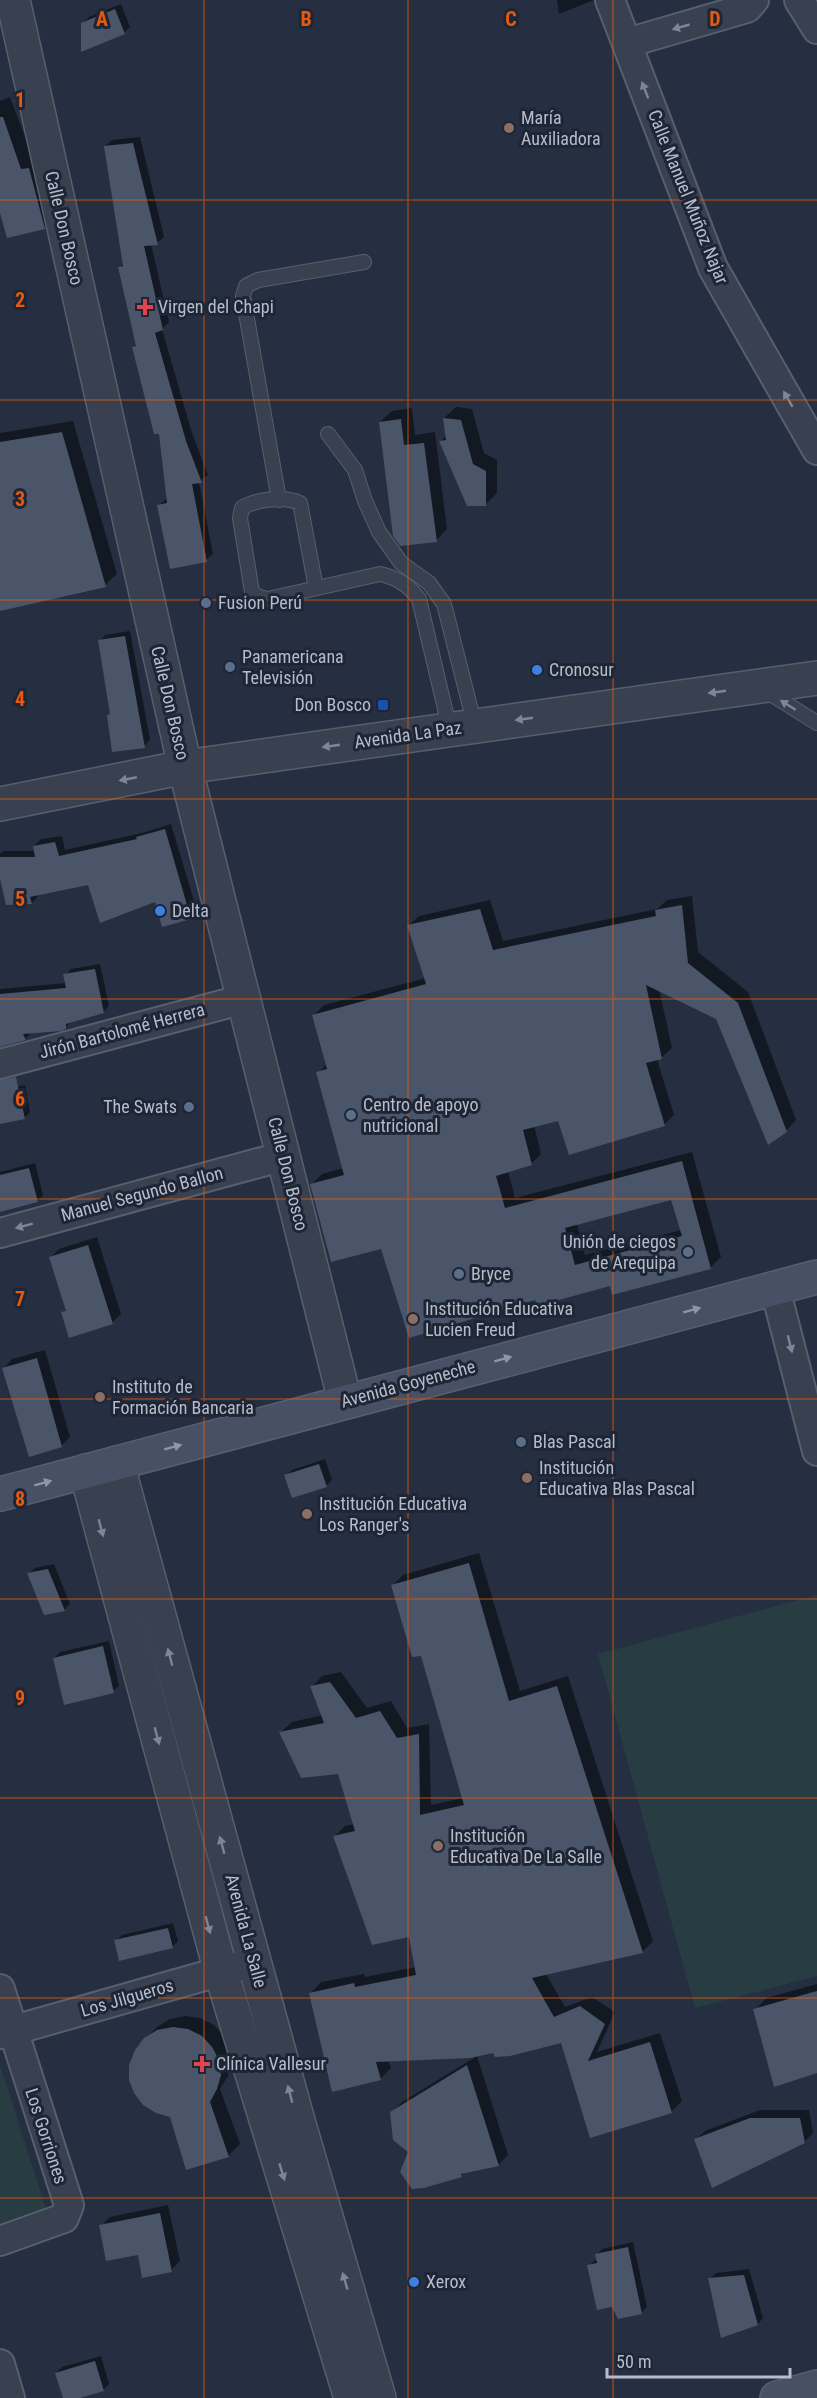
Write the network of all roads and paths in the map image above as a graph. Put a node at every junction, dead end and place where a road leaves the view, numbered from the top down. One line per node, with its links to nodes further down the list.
1 (13, 0): 16 (street, Calle Don Bosco)
2 (610, 0): 6 (street, Calle Manuel Muñoz Najar)
3 (799, 0): 5 (street)
4 (748, 3): 6 (street, one-way to 6)
5 (817, 29)
6 (627, 43): 9 (street, Calle Manuel Muñoz Najar, one-way to 6)
7 (364, 262): 10 (lane)
8 (328, 434): 15 (lane)
9 (817, 450)
10 (279, 500): 11 (lane); 11 (lane)
11 (316, 588): 15 (lane)
12 (817, 678): 13 (street, Avenida La Paz)
13 (759, 686): 14 (lane, one-way to 13); 15 (street, Avenida La Paz, one-way to 15)
14 (817, 723)
15 (463, 728): 16 (street, Avenida La Paz, one-way to 16)
16 (185, 767): 17 (street, Avenida La Paz, one-way to 17); 18 (street, Calle Don Bosco)
17 (0, 804)
18 (244, 999): 19 (street, Jirón Bartolomé Herrera); 20 (street, Calle Don Bosco)
19 (0, 1064)
20 (284, 1156): 21 (street, Manuel Segundo Ballon, one-way to 21); 24 (street, Calle Don Bosco)
21 (0, 1233)
22 (817, 1277): 23 (main road, Avenida Goyeneche)
23 (775, 1288): 24 (main road, Avenida Goyeneche, one-way to 23); 25 (street, one-way to 25)
24 (345, 1401): 26 (main road, Avenida Goyeneche, one-way to 24)
25 (817, 1451)
26 (117, 1463): 27 (main road, Avenida Goyeneche); 29 (street, Avenida La Salle, one-way to 26)
27 (86, 1471): 28 (main road, Avenida Goyeneche, one-way to 27); 30 (street, Avenida La Salle, one-way to 30)
28 (0, 1494)
29 (254, 1962): 30 (street, Los Jilgueros); 34 (street, Avenida La Salle, one-way to 29)
30 (221, 1972): 32 (street, Los Jilgueros); 34 (street, Avenida La Salle, one-way to 34)
31 (0, 1989): 32 (street, Los Gorriones)
32 (6, 2032): 33 (street, Los Gorriones)
33 (0, 2241)
34 (344, 2328): 38 (street, Avenida La Salle); 39 (street, Avenida La Salle)
35 (0, 2364): 37 (street)
36 (817, 2387): 40 (main road)
37 (10, 2398)
38 (351, 2398)
39 (379, 2398)
40 (777, 2398)

